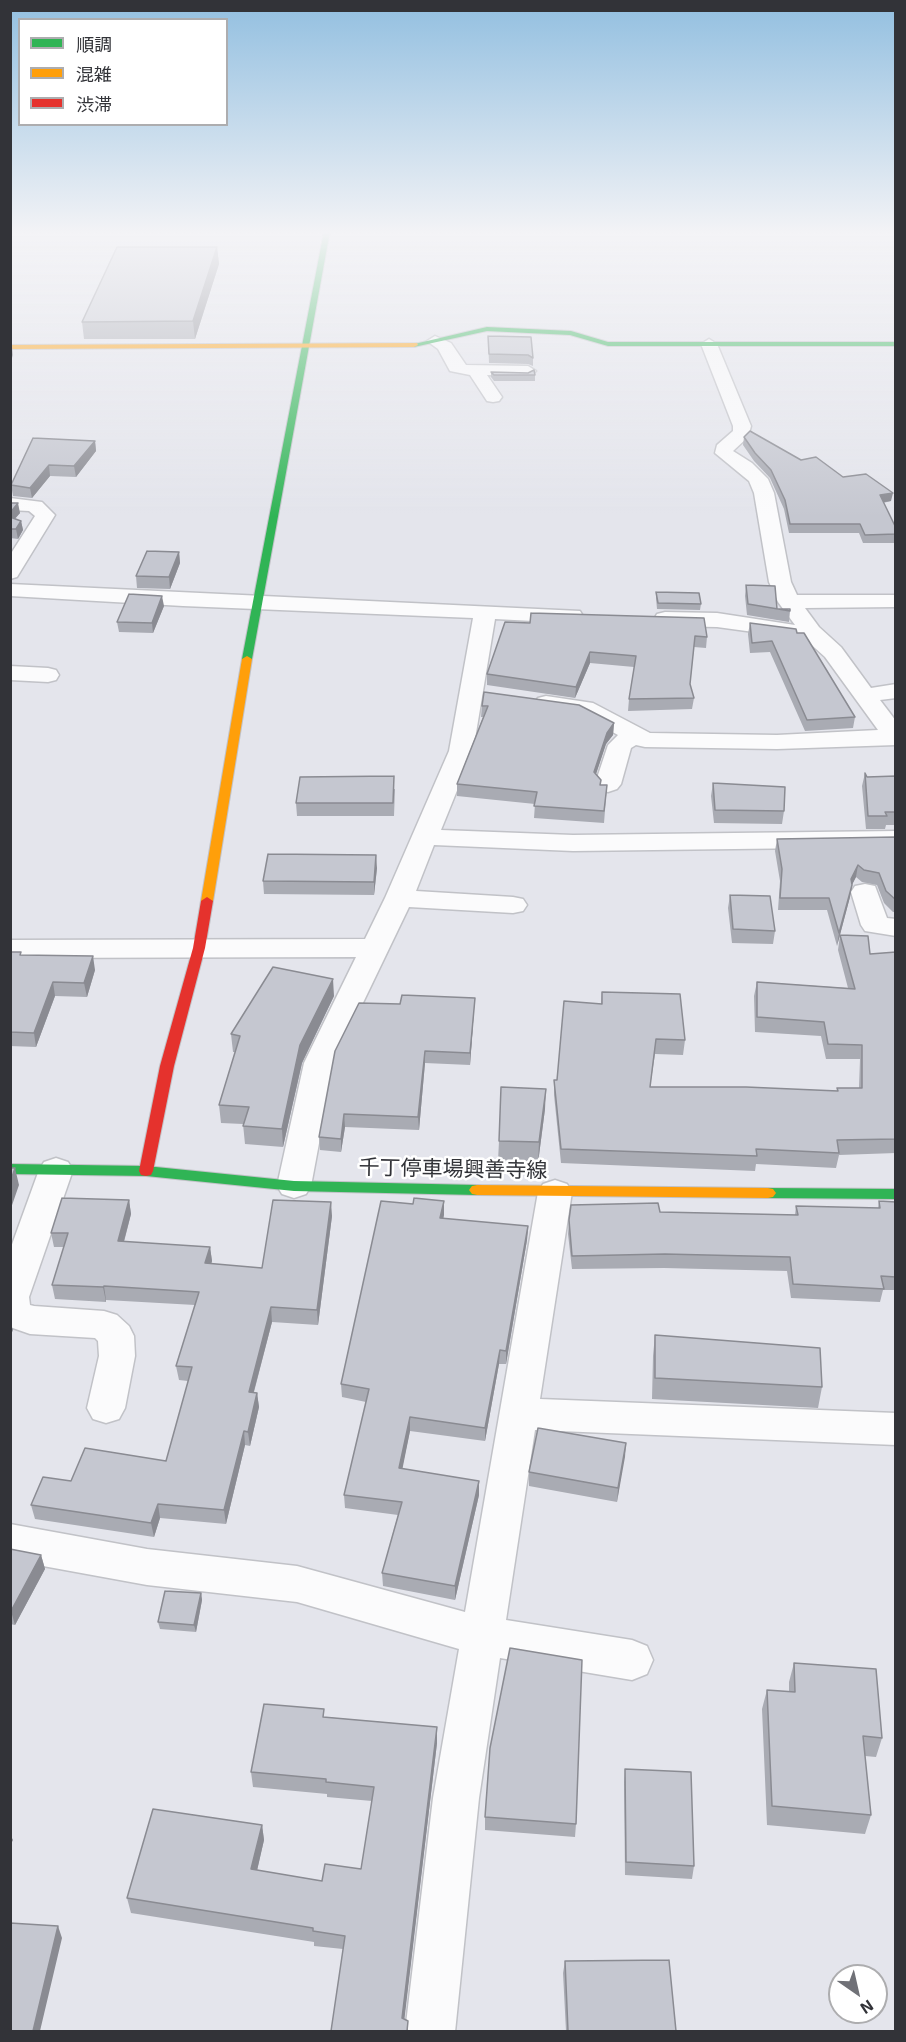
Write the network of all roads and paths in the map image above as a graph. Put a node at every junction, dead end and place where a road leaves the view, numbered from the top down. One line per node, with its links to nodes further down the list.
1 (310, 326): 6 (street)
2 (435, 341): 3 (street); 6 (street); 7 (street)
3 (709, 344): 4 (street); 14 (street)
4 (896, 344)
5 (10, 346): 6 (street)
6 (306, 346): 15 (street)
7 (476, 372): 8 (street); 9 (street)
8 (528, 372)
9 (493, 396)
10 (10, 504): 11 (street)
11 (10, 573)
12 (10, 590): 15 (street)
13 (896, 601): 14 (street)
14 (789, 602): 19 (street)
15 (256, 603): 16 (street); 34 (street)
16 (484, 613): 17 (street); 28 (street)
17 (589, 616)
18 (647, 618): 19 (street)
19 (811, 632): 23 (street)
20 (10, 673): 21 (street)
21 (48, 675)
22 (896, 691): 23 (street)
23 (864, 696): 26 (street)
24 (521, 699): 25 (street)
25 (633, 735): 26 (street); 27 (street)
26 (895, 737)
27 (608, 784)
28 (426, 837): 29 (street); 31 (street)
29 (896, 839)
30 (865, 892): 33 (street)
31 (399, 898): 32 (street); 35 (street)
32 (513, 905)
33 (896, 928)
34 (199, 948): 35 (street); 36 (street); 39 (street)
35 (373, 948): 40 (street)
36 (10, 949)
37 (10, 1169): 38 (street, 千丁停車場興善寺線)
38 (56, 1170): 39 (street, 千丁停車場興善寺線); 43 (street)
39 (146, 1171): 40 (street, 千丁停車場興善寺線)
40 (294, 1186): 41 (street, 千丁停車場興善寺線)
41 (555, 1192): 42 (street, 千丁停車場興善寺線); 44 (street)
42 (896, 1194)
43 (106, 1408)
44 (518, 1414): 45 (street); 47 (street)
45 (896, 1429)
46 (10, 1542): 47 (street)
47 (482, 1636): 48 (street); 49 (street)
48 (632, 1660)
49 (430, 2031)

